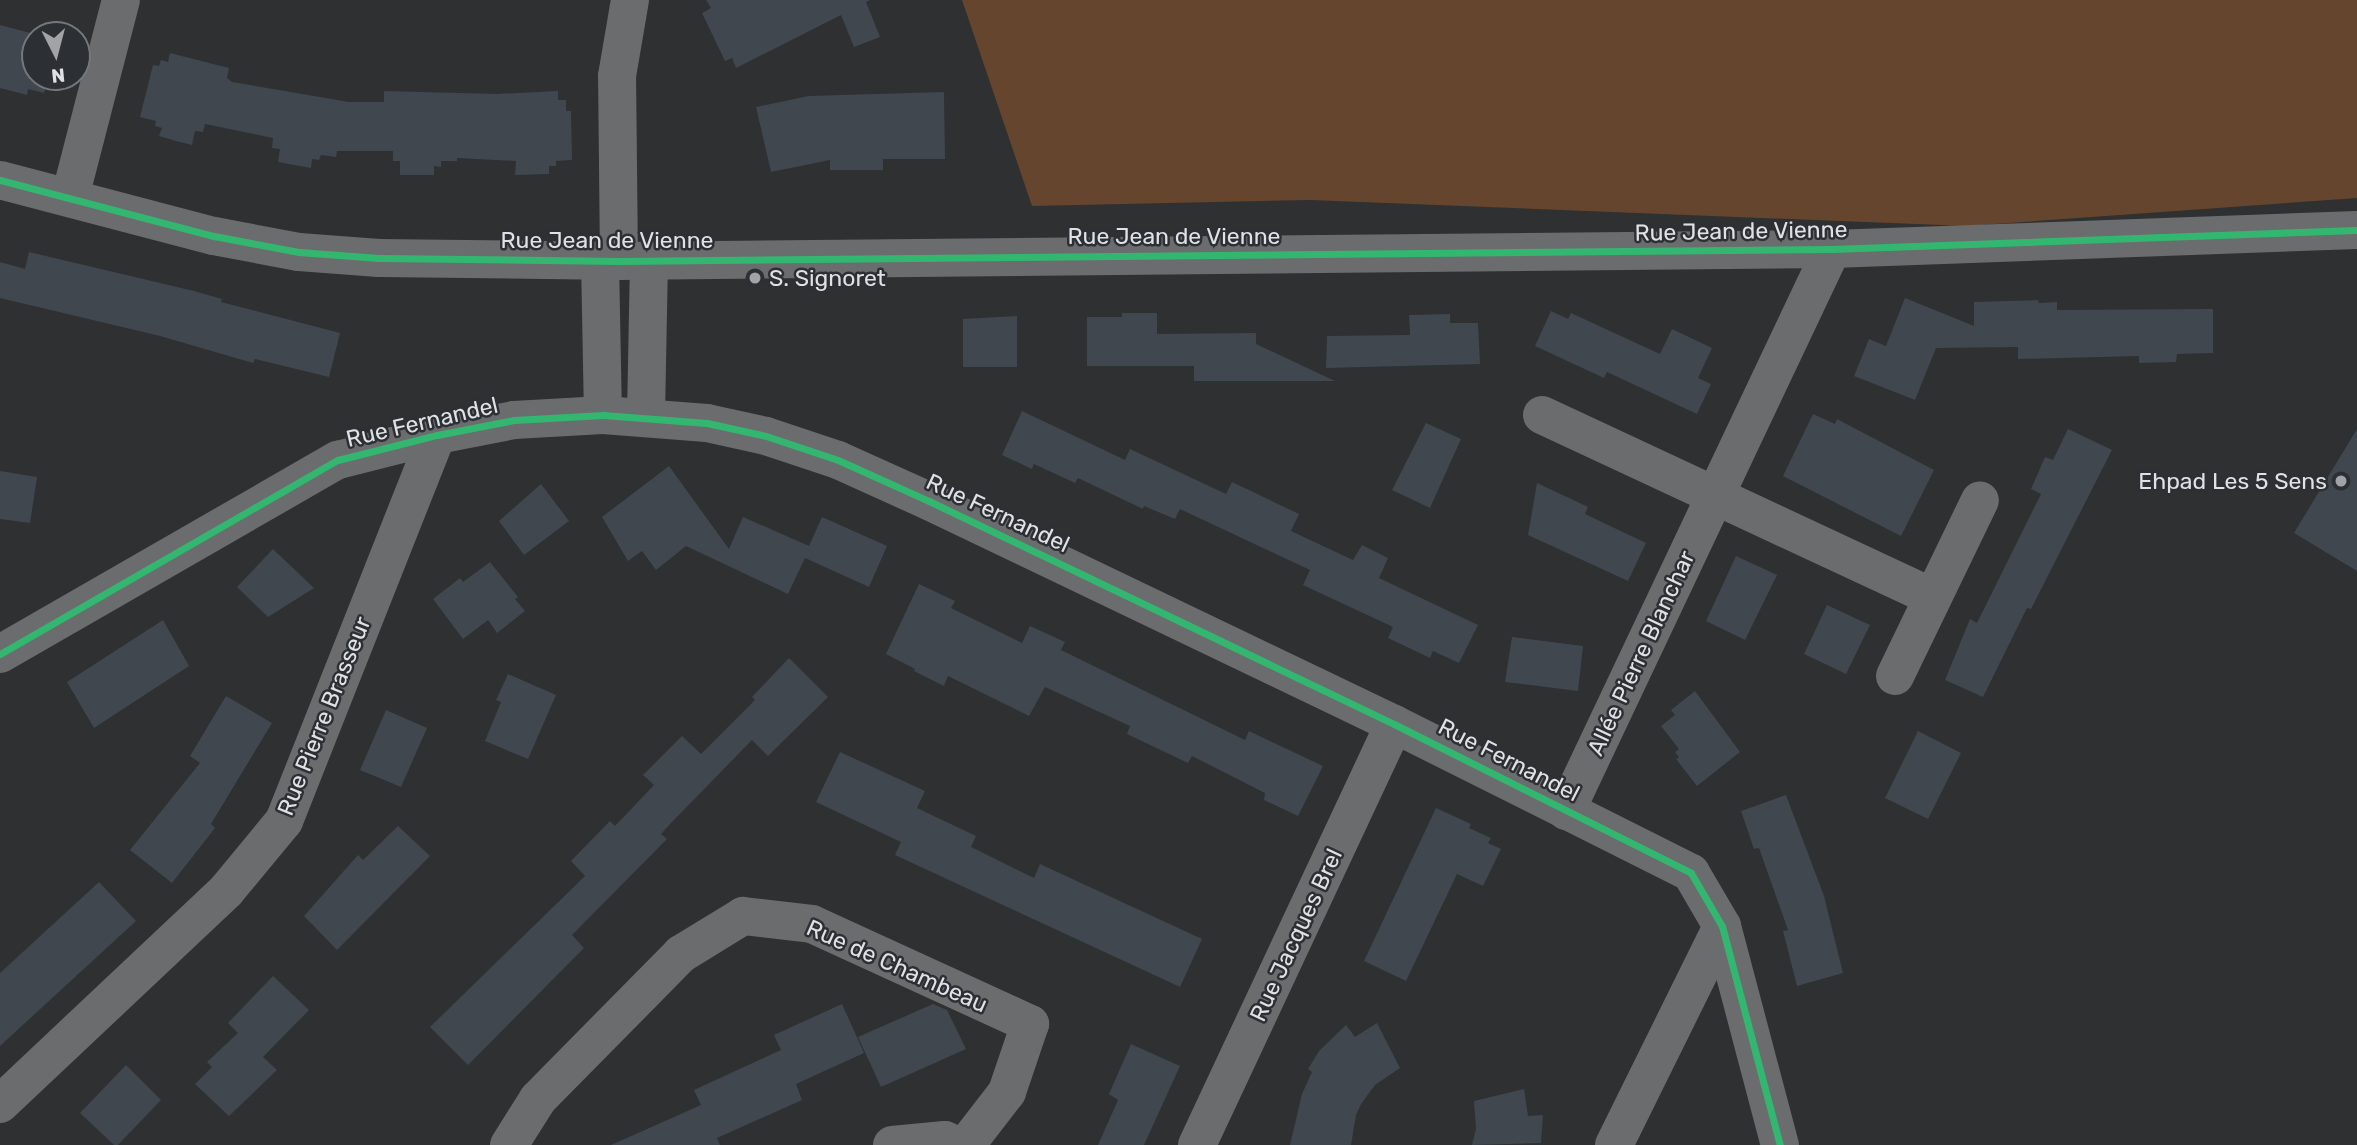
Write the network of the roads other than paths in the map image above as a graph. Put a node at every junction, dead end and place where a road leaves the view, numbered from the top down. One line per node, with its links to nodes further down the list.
1 (121, 0): 4 (street)
2 (630, 0): 7 (street)
3 (0, 180): 4 (street, Rue Jean de Vienne)
4 (69, 197): 7 (street, Rue Jean de Vienne)
5 (2357, 230): 6 (street, Rue Jean de Vienne)
6 (1832, 249): 7 (street, Rue Jean de Vienne); 12 (street, Allée Pierre Blanchar)
7 (623, 260): 8 (street); 10 (street)
8 (603, 415): 10 (street, Rue Fernandel); 11 (street, Rue Fernandel)
9 (1542, 415): 12 (street)
10 (646, 416): 17 (street, Rue Fernandel)
11 (437, 435): 15 (street, Rue Fernandel); 20 (street, Rue Pierre Brasseur)
12 (1715, 496): 14 (street); 18 (street, Allée Pierre Blanchar)
13 (1980, 500): 14 (street)
14 (1933, 597): 16 (street)
15 (0, 654)
16 (1895, 676)
17 (1394, 724): 18 (street, Rue Fernandel); 25 (street, Rue Jacques Brel)
18 (1566, 811): 19 (street, Rue Fernandel)
19 (1722, 926): 26 (street); 27 (street, Rue Fernandel)
20 (0, 1104)
21 (509, 1145): 24 (street, Rue de Chambeau)
22 (892, 1145): 23 (street)
23 (956, 1145)
24 (966, 1145)
25 (1197, 1145)
26 (1614, 1145)
27 (1780, 1145)

